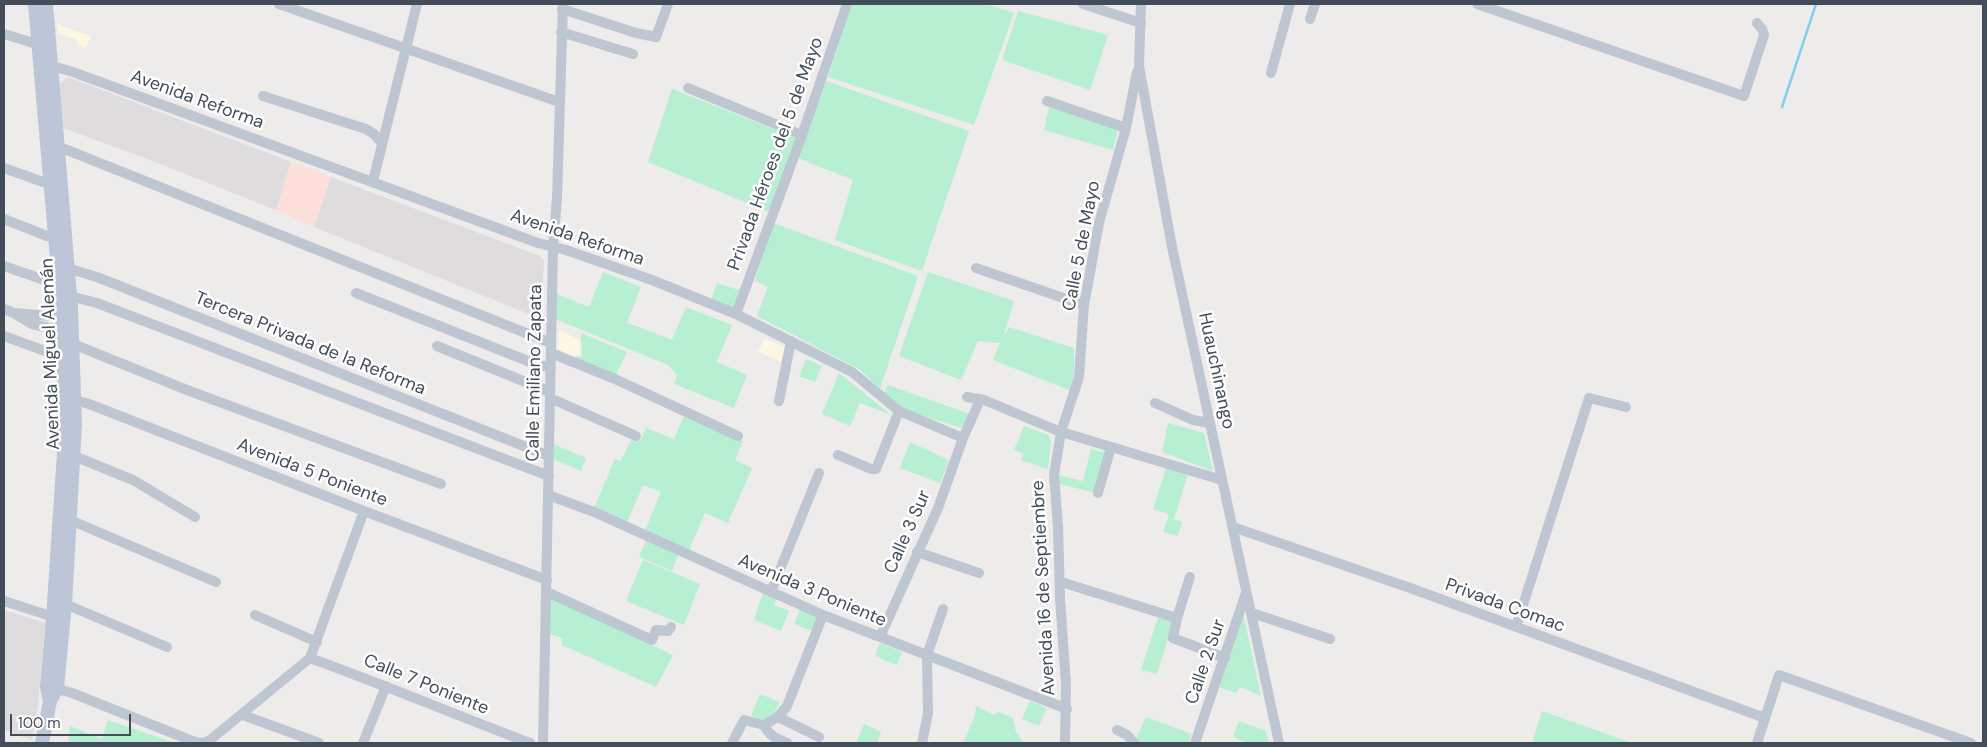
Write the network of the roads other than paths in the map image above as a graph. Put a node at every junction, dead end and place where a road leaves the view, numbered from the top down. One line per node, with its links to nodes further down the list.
1 (35, 4): 18 (main road, Avenida Miguel Alemán)
2 (46, 4): 18 (main road, Avenida Miguel Alemán)
3 (279, 4): 19 (street)
4 (417, 4): 19 (street)
5 (668, 4): 12 (street)
6 (847, 4): 29 (street, Privada Héroes del 5 de Mayo)
7 (1083, 4): 14 (street)
8 (1141, 4): 14 (street, Huauchinango)
9 (1290, 4): 23 (street)
10 (1315, 4): 13 (street)
11 (1481, 4): 15 (street)
12 (562, 7): 16 (street, Calle Emiliano Zapata)
13 (1310, 18)
14 (1141, 22): 22 (street, Huauchinango)
15 (1757, 23)
16 (561, 32): 20 (street); 26 (street, Calle Emiliano Zapata)
17 (4, 34): 18 (street)
18 (44, 46): 21 (main road, Avenida Miguel Alemán)
19 (406, 49): 26 (street); 30 (street)
20 (633, 54)
21 (45, 64): 31 (main road, Avenida Miguel Alemán); 33 (street, Avenida Reforma); 34 (main road, Avenida Miguel Alemán)
22 (1139, 66): 28 (street, Calle 5 de Mayo); 63 (street, Huauchinango)
23 (1270, 73)
24 (688, 88): 29 (street)
25 (263, 96): 30 (street)
26 (559, 102): 37 (street, Calle Emiliano Zapata)
27 (1047, 102): 28 (street)
28 (1126, 128): 44 (street, Calle 5 de Mayo)
29 (802, 135): 46 (street, Privada Héroes del 5 de Mayo)
30 (381, 142): 33 (street)
31 (57, 146): 34 (main road, Avenida Miguel Alemán); 52 (street)
32 (4, 168): 34 (street)
33 (373, 181): 37 (street, Avenida Reforma)
34 (55, 187): 36 (main road, Avenida Miguel Alemán)
35 (4, 219): 36 (street)
36 (59, 237): 39 (main road, Avenida Miguel Alemán)
37 (553, 247): 46 (street, Avenida Reforma); 52 (street, Calle Emiliano Zapata)
38 (4, 266): 41 (street)
39 (63, 268): 41 (main road, Avenida Miguel Alemán); 43 (main road, Avenida Miguel Alemán); 71 (street, Tercera Privada de la Reforma)
40 (976, 268): 44 (street)
41 (59, 285): 47 (main road, Avenida Miguel Alemán)
42 (356, 293): 54 (street)
43 (70, 296): 50 (main road, Avenida Miguel Alemán); 73 (street)
44 (1084, 305): 64 (street, Calle 5 de Mayo)
45 (4, 309): 47 (street)
46 (736, 314): 49 (street, Avenida Reforma)
47 (62, 324): 53 (main road, Avenida Miguel Alemán)
48 (4, 336): 53 (street)
49 (791, 341): 59 (street); 62 (street, Avenida Reforma)
50 (73, 344): 57 (main road, Avenida Miguel Alemán); 75 (street)
51 (437, 346): 55 (street)
52 (551, 348): 54 (street, Calle Emiliano Zapata); 66 (street)
53 (64, 358): 57 (main road, Avenida Miguel Alemán)
54 (551, 368): 55 (street, Calle Emiliano Zapata)
55 (550, 395): 65 (street); 71 (street, Calle Emiliano Zapata)
56 (966, 397): 58 (street)
57 (70, 398): 70 (main road, Avenida Miguel Alemán); 78 (street, Avenida 5 Poniente); 98 (main road, Avenida Miguel Alemán)
58 (980, 400): 64 (street); 67 (street)
59 (779, 401)
60 (1155, 404): 63 (street)
61 (1626, 406): 100 (street)
62 (899, 411): 67 (street, Avenida Reforma); 69 (street)
63 (1210, 423): 74 (street, Huauchinango)
64 (1061, 432): 68 (street); 87 (street, Avenida 16 de Septiembre)
65 (636, 436)
66 (738, 436)
67 (963, 438): 82 (street, Calle 3 Sur)
68 (1111, 447): 74 (street); 76 (street)
69 (838, 455)
70 (74, 456): 79 (street); 80 (main road, Avenida Miguel Alemán)
71 (549, 456): 73 (street, Calle Emiliano Zapata)
72 (819, 473): 89 (street)
73 (549, 476): 77 (street, Calle Emiliano Zapata)
74 (1222, 480): 81 (street, Huauchinango)
75 (441, 484)
76 (1098, 493)
77 (548, 494): 85 (street, Calle Emiliano Zapata); 89 (street, Avenida 3 Poniente)
78 (364, 512): 85 (street, Avenida 5 Poniente); 103 (street)
79 (195, 516)
80 (70, 520): 86 (street); 92 (main road, Avenida Miguel Alemán)
81 (1233, 526): 90 (street, Huauchinango); 100 (street, Privada Comac)
82 (917, 552): 83 (street); 101 (street, Calle 3 Sur)
83 (979, 573)
84 (1190, 577): 97 (street)
85 (547, 580): 88 (street, Calle Emiliano Zapata)
86 (216, 582)
87 (1061, 582): 97 (street); 110 (street, Avenida 16 de Septiembre)
88 (547, 592): 99 (street); 121 (street, Calle Emiliano Zapata)
89 (771, 592): 95 (street, Avenida 3 Poniente)
90 (1247, 592): 94 (street, Huauchinango); 107 (street, Calle 2 Sur)
91 (4, 601): 98 (street)
92 (65, 604): 98 (main road, Avenida Miguel Alemán); 104 (street)
93 (943, 609): 105 (street)
94 (1252, 613): 102 (street); 128 (street, Huauchinango)
95 (823, 614): 101 (street, Avenida 3 Poniente); 112 (street)
96 (255, 615): 103 (street)
97 (1177, 618): 107 (street)
98 (58, 619): 109 (main road, Avenida Miguel Alemán)
99 (671, 627)
100 (1516, 627): 113 (street, Privada Comac)
101 (880, 637): 105 (street, Avenida 3 Poniente)
102 (1330, 639)
103 (317, 642): 106 (street)
104 (167, 647)
105 (928, 655): 110 (street, Avenida 3 Poniente); 124 (street)
106 (310, 658): 108 (street, Calle 7 Poniente); 111 (street)
107 (1225, 658): 127 (street, Calle 2 Sur)
108 (386, 686): 119 (street); 120 (street, Calle 7 Poniente)
109 (52, 688): 111 (street); 117 (main road, Avenida Miguel Alemán)
110 (1067, 708): 125 (street, Avenida 16 de Septiembre)
111 (243, 715): 118 (street)
112 (778, 717): 114 (street); 116 (street)
113 (1765, 718): 129 (street); 130 (street)
114 (764, 725): 122 (street); 123 (street)
115 (1117, 730): 126 (street)
116 (820, 738)
117 (42, 743)
118 (319, 743)
119 (363, 743)
120 (530, 743)
121 (543, 743)
122 (732, 743)
123 (787, 743)
124 (922, 743)
125 (1065, 743)
126 (1134, 743)
127 (1195, 743)
128 (1279, 743)
129 (1757, 743)
130 (1971, 743)

